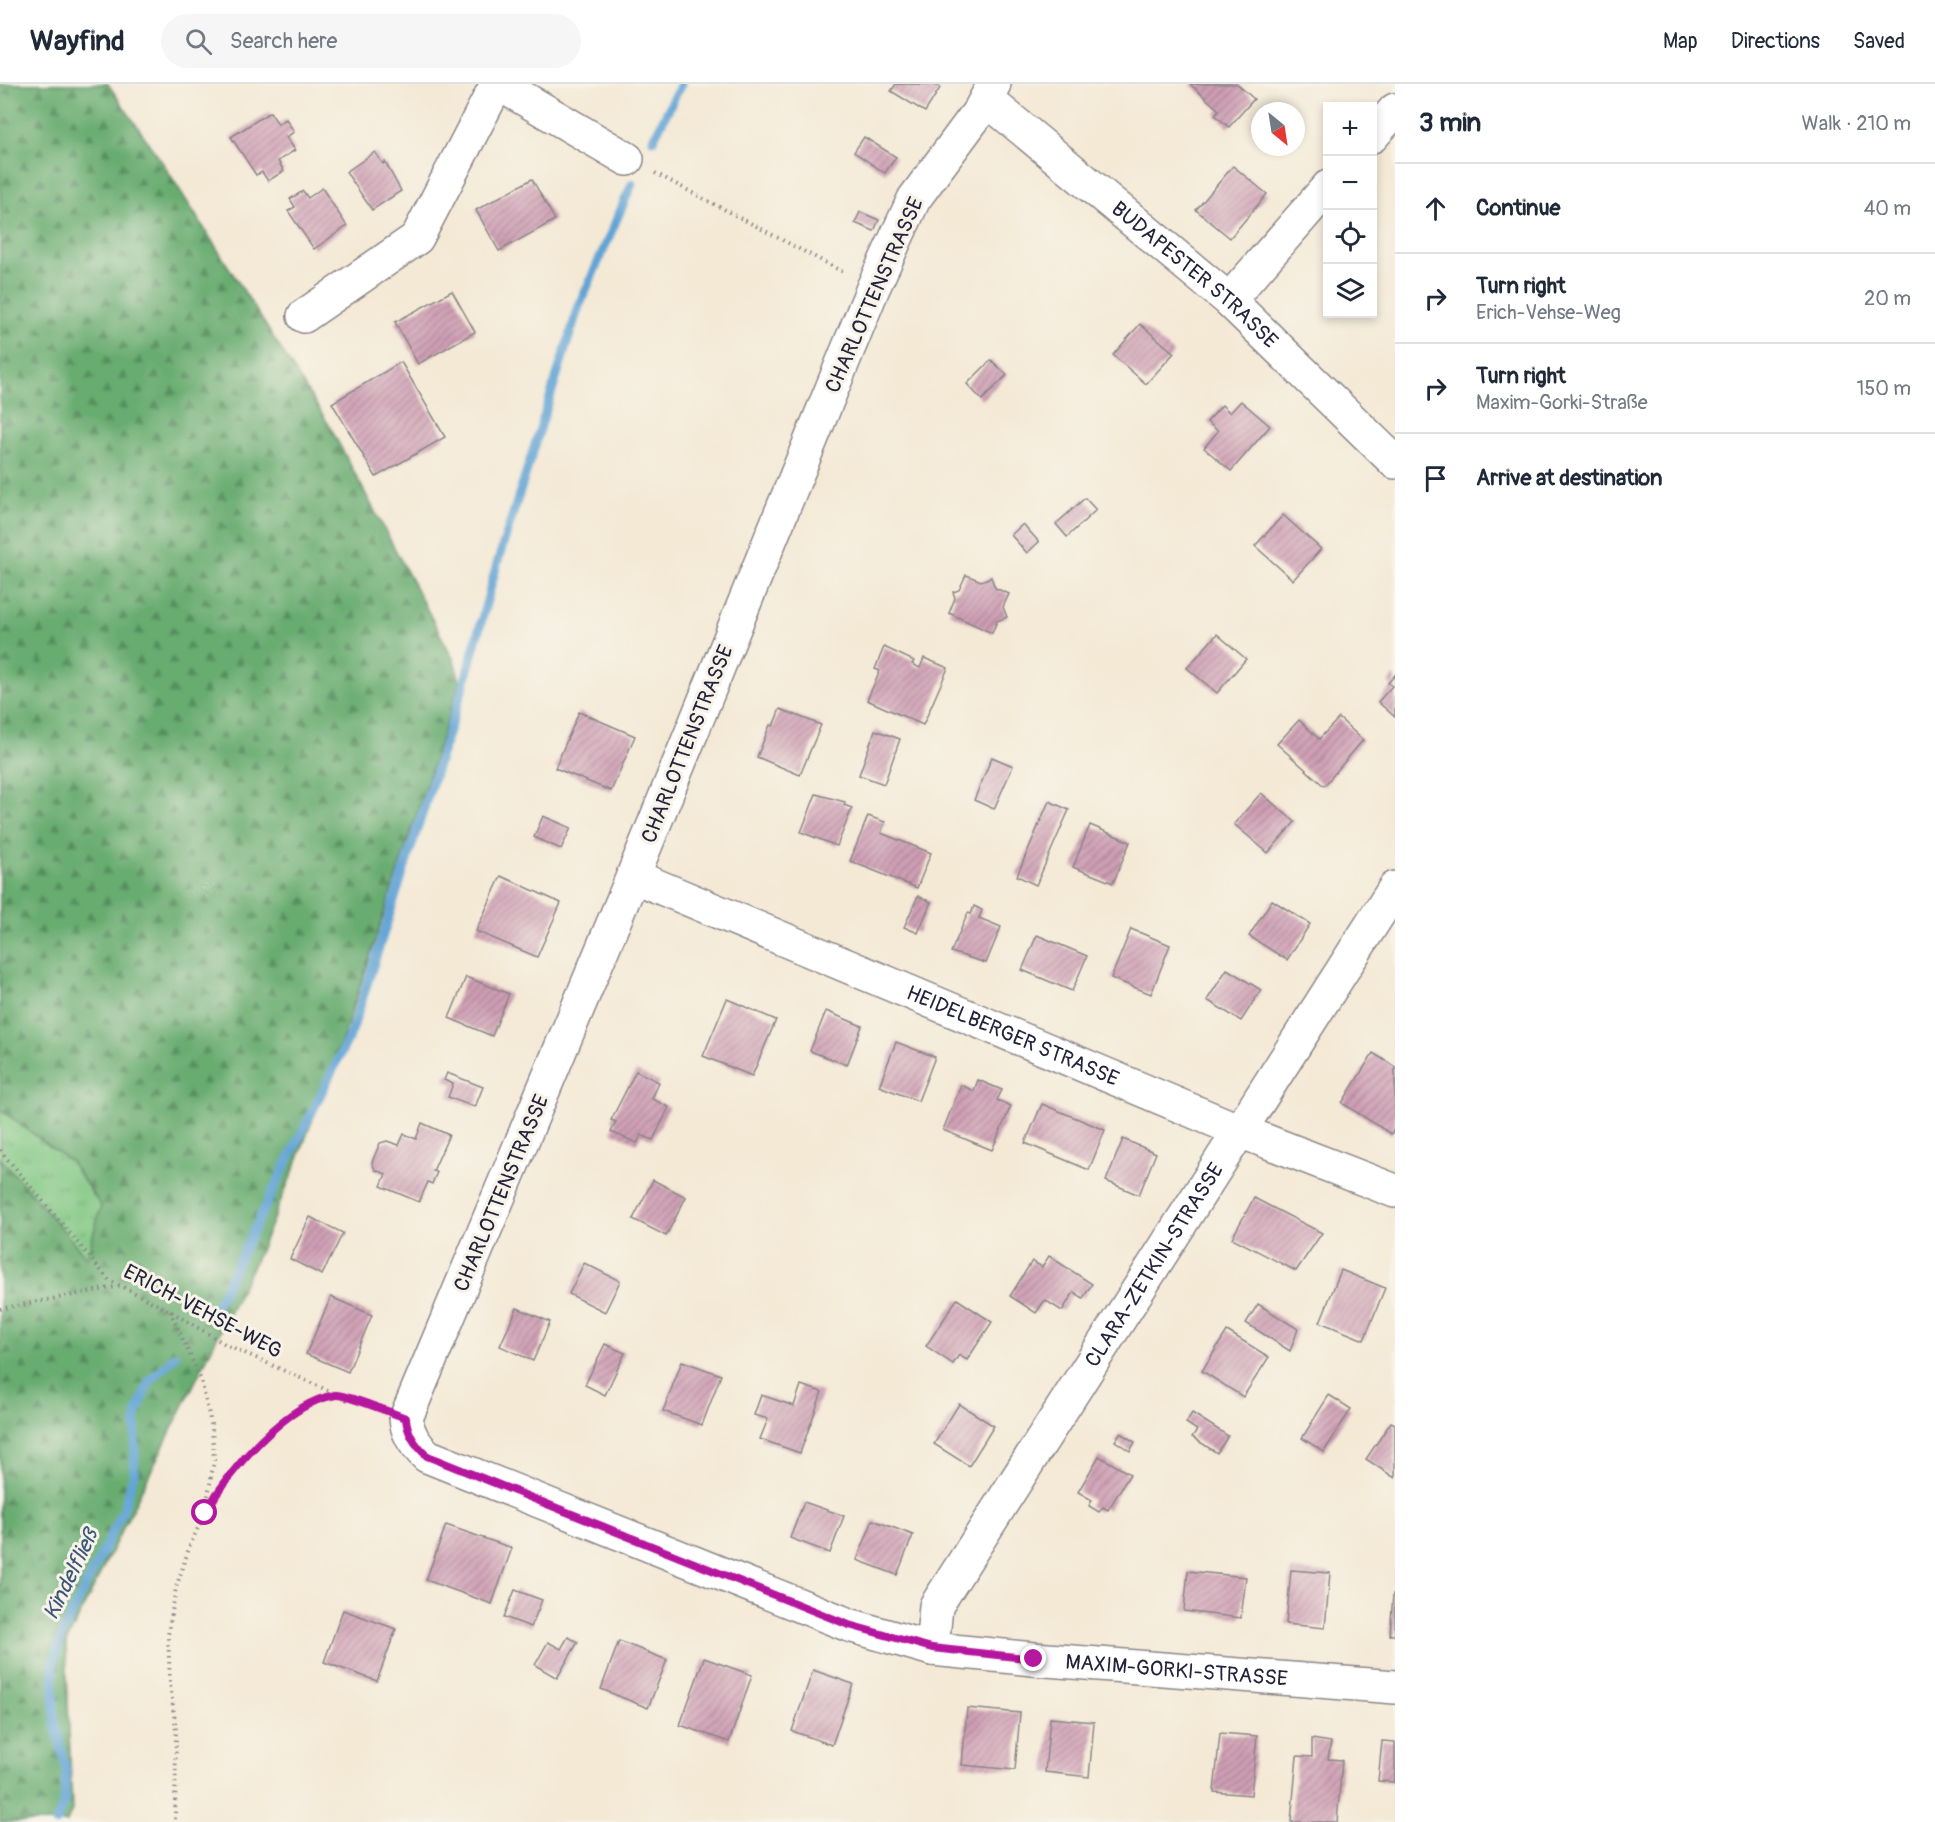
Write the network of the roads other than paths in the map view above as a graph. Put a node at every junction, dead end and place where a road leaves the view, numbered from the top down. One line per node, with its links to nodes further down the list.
1 (498, 84): 5 (street); 8 (street)
2 (990, 91): 7 (street, BUDAPESTER STRASSE); 10 (street, CHARLOTTENSTRASSE)
3 (1395, 110): 4 (street)
4 (1377, 130)
5 (627, 159)
6 (1323, 194): 7 (street)
7 (1229, 300): 9 (street, BUDAPESTER STRASSE)
8 (304, 316)
9 (1395, 462)
10 (633, 876): 12 (street, HEIDELBERGER STRASSE); 14 (street, CHARLOTTENSTRASSE)
11 (1395, 888): 12 (street, CLARA-ZETKIN-STRASSE)
12 (1240, 1131): 13 (street, HEIDELBERGER STRASSE); 15 (street, CLARA-ZETKIN-STRASSE)
13 (1395, 1191)
14 (406, 1418): 15 (street, MAXIM-GORKI-STRASSE)
15 (932, 1648): 16 (street, MAXIM-GORKI-STRASSE)
16 (1395, 1687)

